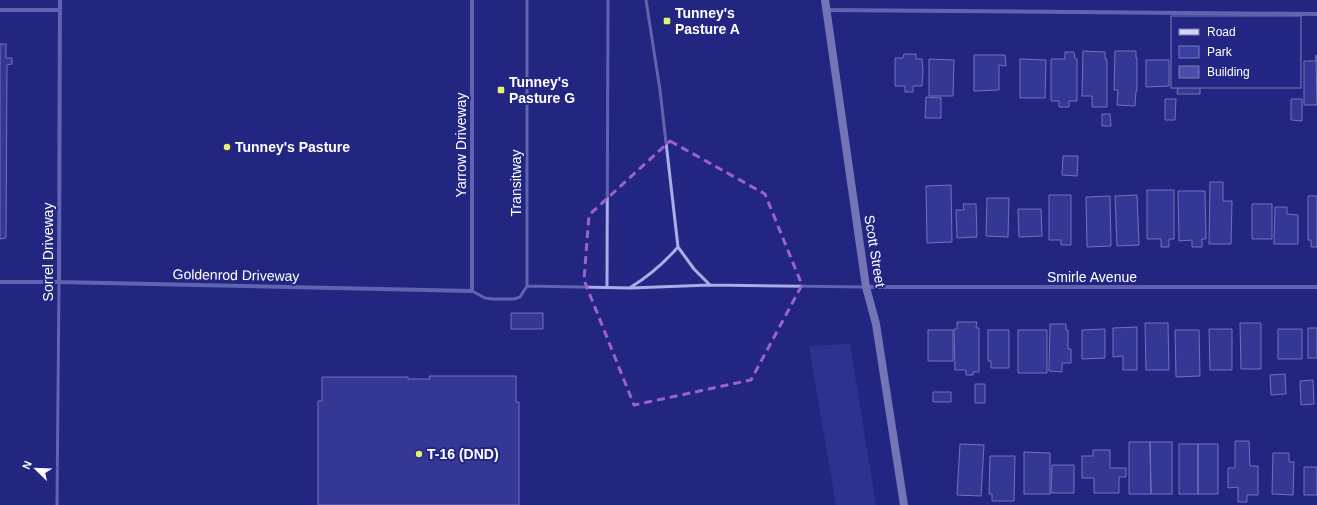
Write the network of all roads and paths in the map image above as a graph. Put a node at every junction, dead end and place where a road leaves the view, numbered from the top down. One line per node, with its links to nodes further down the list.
1 (60, 0): 8 (street, Sorrel Driveway)
2 (472, 0): 20 (street, Yarrow Driveway)
3 (527, 0): 15 (lane, Transitway)
4 (608, 0): 16 (lane)
5 (646, 0): 11 (lane)
6 (825, 0): 9 (main road, Scott Street)
7 (0, 10): 8 (street)
8 (60, 10): 13 (street, Sorrel Driveway)
9 (826, 10): 10 (street); 17 (main road, Scott Street)
10 (1317, 14)
11 (678, 248): 14 (lane); 19 (lane)
12 (0, 282): 13 (street, Goldenrod Driveway)
13 (59, 282): 20 (street, Goldenrod Driveway); 21 (lane, Sorrel Driveway)
14 (710, 285): 17 (lane); 19 (lane)
15 (527, 286): 16 (lane); 20 (lane)
16 (607, 286): 19 (lane)
17 (866, 287): 18 (street, Smirle Avenue); 22 (main road, Scott Street)
18 (1317, 287)
19 (631, 288)
20 (472, 291)
21 (57, 505)
22 (904, 505)

